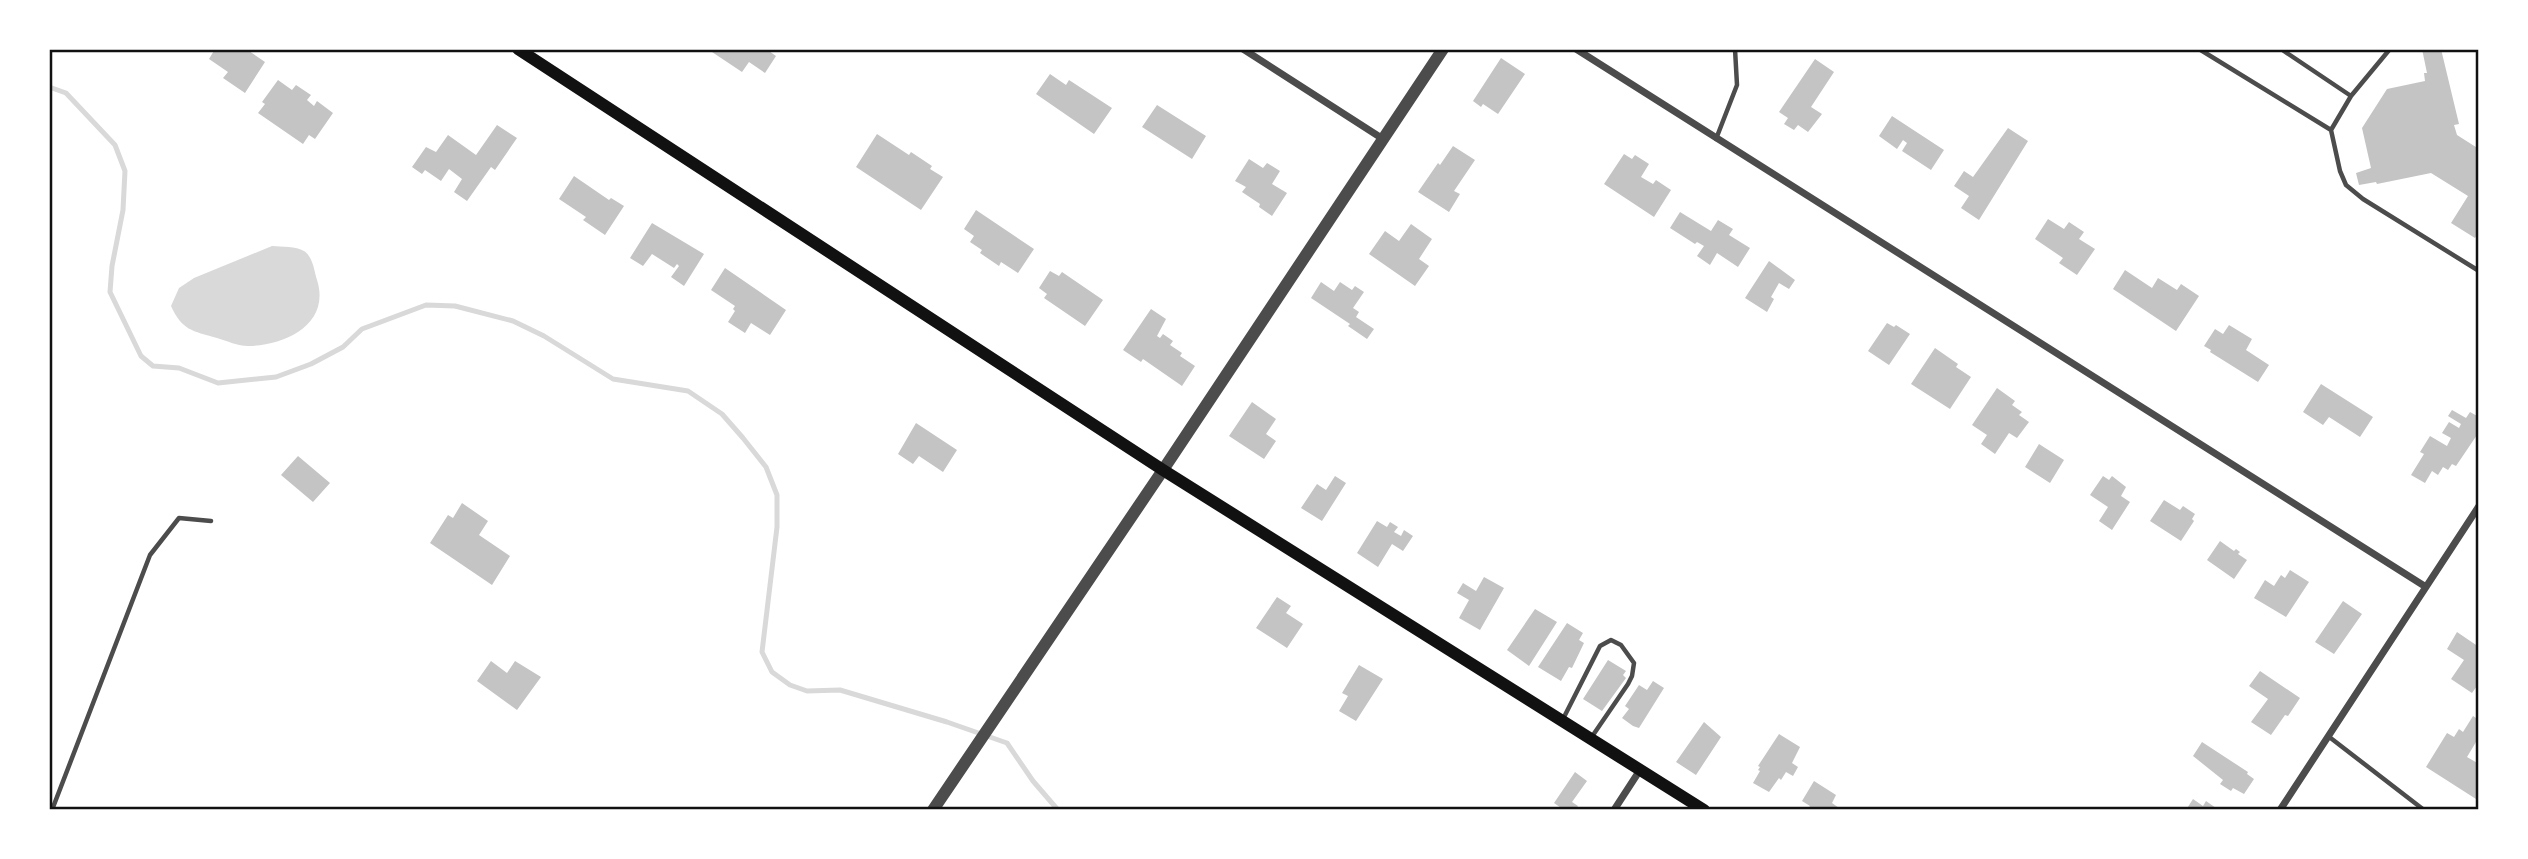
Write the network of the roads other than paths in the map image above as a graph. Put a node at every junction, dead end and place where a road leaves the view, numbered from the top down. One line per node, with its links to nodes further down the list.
1 (518, 49): 14 (main road)
2 (1244, 49): 11 (street)
3 (1443, 49): 11 (street)
4 (1576, 49): 12 (street)
5 (1735, 49): 12 (lane)
6 (2199, 49): 10 (lane)
7 (2281, 49): 9 (lane)
8 (2390, 49): 9 (lane)
9 (2351, 96): 10 (lane)
10 (2331, 130): 13 (lane)
11 (1383, 139): 14 (street)
12 (1716, 139): 17 (street)
13 (2479, 271)
14 (1163, 470): 18 (main road); 23 (street)
15 (2479, 506): 17 (street)
16 (211, 521): 22 (lane)
17 (2426, 587): 19 (street)
18 (1562, 721): 20 (main road); 20 (lane)
19 (2328, 736): 26 (street); 27 (lane)
20 (1591, 739): 21 (main road)
21 (1640, 770): 24 (street); 25 (main road)
22 (52, 810)
23 (933, 810)
24 (1614, 810)
25 (1704, 810)
26 (2280, 810)
27 (2424, 810)

